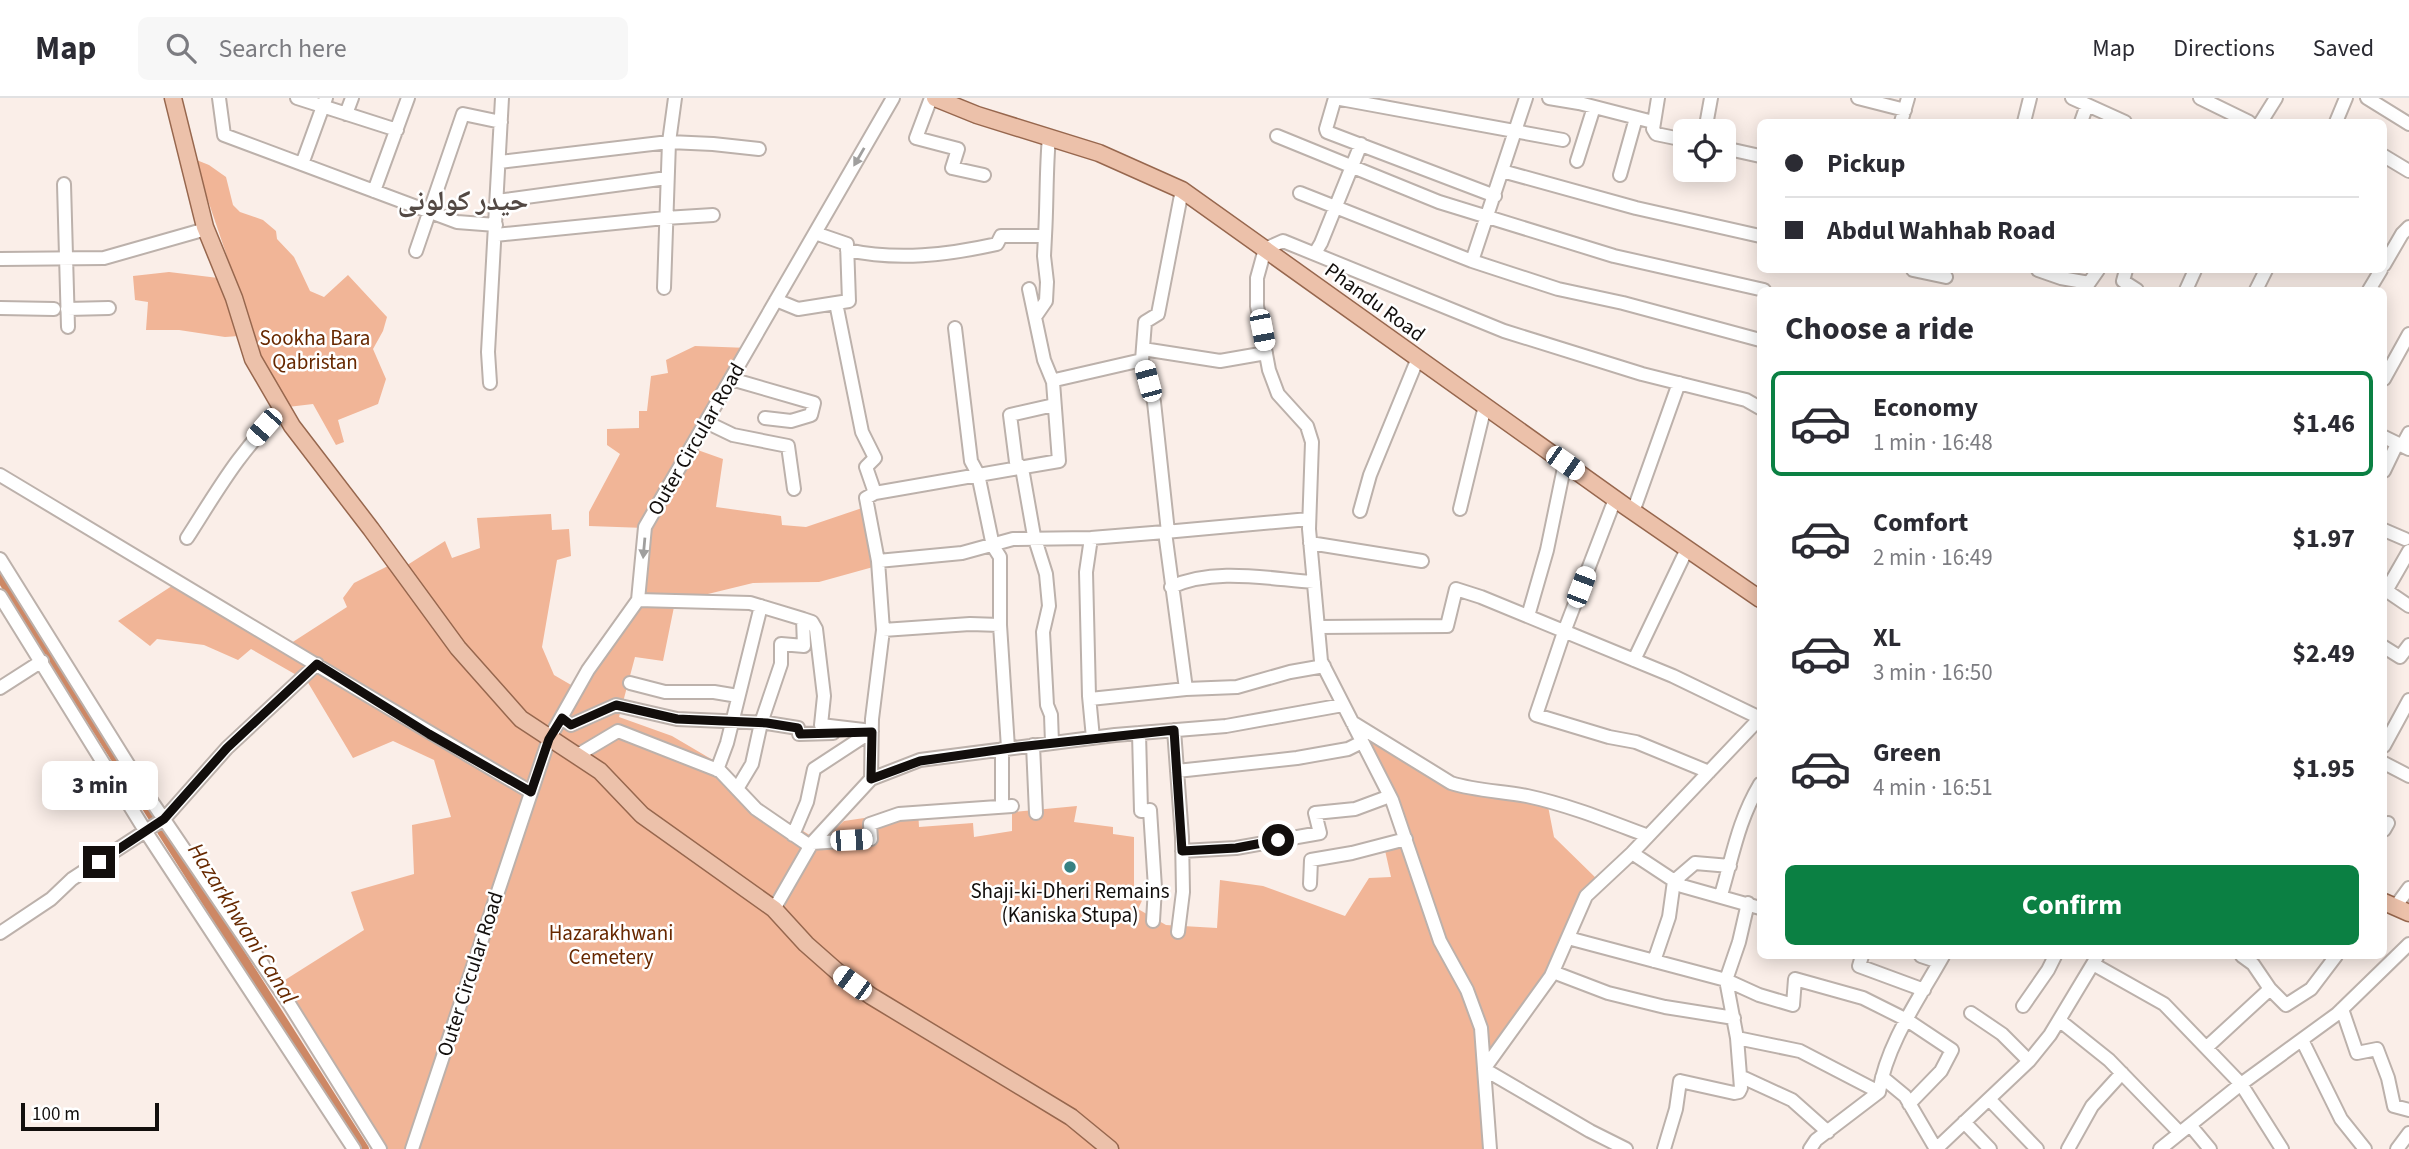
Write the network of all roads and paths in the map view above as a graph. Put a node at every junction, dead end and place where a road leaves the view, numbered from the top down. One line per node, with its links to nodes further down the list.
1 (173, 98): 72 (main road)
2 (219, 98): 53 (street)
3 (297, 98): 22 (street)
4 (352, 98): 27 (street)
5 (408, 98): 39 (street)
6 (502, 98): 36 (street)
7 (675, 98): 45 (street)
8 (893, 98): 74 (street, Outer Circular Road, one-way to 74)
9 (933, 98): 42 (main road, Phandu Road); 57 (street)
10 (1335, 98): 40 (street); 46 (street)
11 (1526, 98): 40 (street)
12 (1549, 98): 25 (street)
13 (1658, 98): 37 (street)
14 (1711, 98): 29 (street)
15 (1858, 98): 26 (street)
16 (2030, 98): 30 (street)
17 (2071, 98): 24 (street)
18 (2200, 98): 23 (street)
19 (2276, 98): 34 (street)
20 (2346, 98): 35 (street)
21 (2367, 98): 38 (street)
22 (325, 102): 27 (street); 53 (street)
23 (2228, 104): 33 (street)
24 (2087, 105): 31 (street); 32 (street)
25 (1594, 107): 28 (street); 51 (street)
26 (1905, 110)
27 (346, 114): 39 (street)
28 (1636, 118): 37 (street); 58 (street)
29 (1707, 119)
30 (2025, 119)
31 (2082, 119)
32 (2118, 119)
33 (2246, 119)
34 (2263, 119)
35 (2337, 119)
36 (501, 122): 52 (street); 67 (street)
37 (1653, 122): 43 (street)
38 (2409, 124)
39 (397, 131): 62 (street)
40 (1515, 131): 44 (street); 55 (street)
41 (1277, 136): 54 (street)
42 (1049, 137): 61 (main road, Phandu Road); 76 (street)
43 (1673, 137)
44 (1563, 140)
45 (669, 142): 47 (street); 52 (street); 59 (street)
46 (1361, 144): 54 (street); 64 (street)
47 (759, 149)
48 (1736, 151): 49 (street)
49 (1757, 155)
50 (2387, 158): 56 (street)
51 (1577, 161)
52 (500, 162): 65 (street)
53 (302, 164): 62 (street)
54 (1352, 165): 66 (street); 69 (street)
55 (1503, 171): 64 (street); 75 (street)
56 (2409, 171)
57 (984, 175)
58 (1620, 175)
59 (667, 178): 65 (street); 70 (street)
60 (64, 184): 82 (street)
61 (1182, 190): 77 (main road, Phandu Road); 101 (street)
62 (374, 191): 67 (street)
63 (1300, 193): 66 (street)
64 (1494, 196): 69 (street)
65 (497, 201): 73 (street)
66 (1335, 207): 80 (street); 84 (street)
67 (430, 211): 73 (street); 79 (street)
68 (713, 215): 70 (street)
69 (1488, 215): 84 (street); 88 (street)
70 (665, 218): 73 (street); 87 (street)
71 (2409, 227): 83 (street)
72 (206, 229): 82 (street); 111 (main road)
73 (496, 230): 105 (street)
74 (815, 233): 78 (street); 90 (street, Outer Circular Road)
75 (1757, 235)
76 (1045, 236): 78 (street); 95 (street)
77 (1265, 249): 80 (street); 100 (street); 102 (main road, Phandu Road)
78 (847, 250): 91 (street)
79 (416, 251)
80 (1315, 253): 107 (street)
81 (0, 259): 82 (street)
82 (66, 259): 93 (street)
83 (2387, 260)
84 (1472, 261): 99 (street)
85 (2047, 273): 86 (street)
86 (2086, 287)
87 (664, 288)
88 (1757, 288)
89 (1029, 289): 95 (street)
90 (776, 300): 91 (street); 104 (street, Outer Circular Road)
91 (835, 303): 123 (street)
92 (0, 308): 93 (street)
93 (61, 309): 94 (street); 96 (street)
94 (109, 309)
95 (1035, 317): 106 (street)
96 (68, 327)
97 (955, 328): 120 (street)
98 (2409, 334): 103 (street)
99 (1757, 339)
100 (1266, 354): 101 (street); 128 (street)
101 (1143, 355): 106 (street); 129 (street)
102 (1418, 358): 109 (main road, Phandu Road); 126 (street)
103 (2387, 371)
104 (731, 379): 112 (street); 113 (street, Outer Circular Road)
105 (490, 383)
106 (1053, 383): 108 (street)
107 (1679, 383): 110 (street); 127 (street)
108 (1054, 405): 119 (street); 119 (street)
109 (1485, 406): 117 (main road, Phandu Road); 125 (street)
110 (1757, 406)
111 (283, 411): 131 (street); 180 (main road)
112 (765, 418)
113 (706, 422): 122 (street); 147 (street, Outer Circular Road, one-way to 147)
114 (2409, 433): 116 (street)
115 (2387, 438): 116 (street)
116 (2403, 446): 118 (street)
117 (1565, 463): 124 (main road, Phandu Road); 150 (street)
118 (2387, 467)
119 (1022, 468): 120 (street); 132 (street)
120 (978, 474): 123 (street); 136 (street)
121 (0, 475): 161 (street)
122 (794, 489)
123 (875, 492): 139 (street)
124 (1615, 499): 127 (main road, Phandu Road); 155 (street)
125 (1460, 509)
126 (1360, 511)
127 (1633, 512): 137 (main road, Phandu Road)
128 (1309, 519): 129 (street); 134 (street)
129 (1166, 532): 133 (street); 143 (street)
130 (2387, 532): 135 (street)
131 (187, 538)
132 (1035, 538): 133 (street); 136 (street); 183 (street)
133 (1091, 538): 167 (street)
134 (1310, 542): 140 (street); 141 (street)
135 (2407, 545): 142 (street)
136 (993, 546): 139 (street); 152 (street)
137 (1687, 549): 146 (main road, Phandu Road); 159 (street)
138 (0, 559): 198 (street)
139 (878, 561): 154 (street)
140 (1422, 561)
141 (1314, 582): 143 (street); 153 (street)
142 (2387, 586)
143 (1171, 587): 165 (street)
144 (2387, 591): 149 (street)
145 (0, 596): 160 (street)
146 (1757, 597)
147 (638, 600): 148 (street); 170 (street, Outer Circular Road)
148 (761, 606): 151 (street); 166 (street)
149 (2409, 606)
150 (1528, 616): 153 (street); 155 (street)
151 (803, 619): 174 (street); 177 (street)
152 (1000, 625): 154 (street); 185 (street)
153 (1319, 627): 162 (street)
154 (883, 630): 177 (street)
155 (1564, 632): 159 (street); 190 (street)
156 (2409, 645): 158 (street)
157 (2387, 649): 158 (street)
158 (2405, 659)
159 (1634, 660): 171 (street)
160 (42, 661): 164 (street); 199 (street)
161 (317, 664): 195 (street); 198 (street)
162 (1324, 666): 165 (street); 169 (street)
163 (630, 683): 166 (street)
164 (0, 688)
165 (1186, 689): 167 (street)
166 (738, 696): 172 (street)
167 (1090, 699): 179 (street)
168 (2409, 700): 181 (street)
169 (1342, 705): 173 (street); 176 (street)
170 (562, 718): 172 (street); 180 (street, Outer Circular Road)
171 (1757, 721)
172 (732, 722): 174 (street); 188 (street)
173 (1351, 722): 182 (street); 201 (street)
174 (761, 723): 177 (street); 193 (street)
175 (1757, 724): 190 (street)
176 (1174, 730): 178 (street); 189 (street)
177 (872, 732): 192 (street); 200 (street)
178 (1139, 733): 179 (street); 214 (street)
179 (1093, 738): 183 (street)
180 (549, 739): 186 (main road); 195 (street, Outer Circular Road)
181 (2387, 740)
182 (1362, 742): 189 (street); 196 (street)
183 (1052, 743): 184 (street)
184 (1033, 745): 185 (street); 197 (street)
185 (1005, 748): 192 (street); 203 (street)
186 (576, 756): 188 (street); 213 (main road)
187 (2387, 764): 191 (street)
188 (717, 770): 193 (street)
189 (1177, 771): 204 (street)
190 (1709, 772): 201 (street)
191 (2409, 776)
192 (871, 779): 203 (street)
193 (737, 789): 200 (street)
194 (1757, 790): 206 (street)
195 (531, 792): 256 (street, Outer Circular Road)
196 (1390, 796): 202 (street); 204 (street)
197 (1036, 813)
198 (164, 819): 199 (street); 255 (street)
199 (148, 831): 216 (street); 254 (street)
200 (793, 835): 203 (street)
201 (1648, 835): 205 (street)
202 (1406, 839): 208 (street); 240 (street)
203 (811, 845): 213 (street)
204 (1182, 851): 215 (street)
205 (1632, 853): 207 (street); 217 (street)
206 (1730, 866): 207 (street); 210 (street)
207 (1674, 881): 210 (street); 225 (street)
208 (1310, 884)
209 (2409, 888): 212 (street)
210 (1721, 895): 211 (street)
211 (1754, 905): 227 (street)
212 (2396, 907)
213 (774, 909): 257 (main road)
214 (1153, 921)
215 (1178, 932)
216 (0, 933)
217 (1567, 938): 225 (street); 226 (street)
218 (2409, 944): 231 (street)
219 (1860, 959): 229 (street)
220 (1941, 959): 229 (street)
221 (2053, 959): 230 (street)
222 (2246, 959): 228 (street)
223 (2334, 959): 228 (street)
224 (2093, 960): 235 (street); 238 (street)
225 (1654, 961): 227 (street)
226 (1553, 972): 233 (street); 240 (street)
227 (1726, 980): 233 (street); 234 (street)
228 (2270, 989): 238 (street)
229 (1924, 990): 234 (street)
230 (2023, 1006)
231 (2342, 1009): 237 (street); 248 (street)
232 (1971, 1013): 239 (street)
233 (1734, 1018): 236 (street)
234 (1907, 1020): 243 (street); 247 (street)
235 (2059, 1020): 239 (street); 241 (street)
236 (1737, 1038): 242 (street); 245 (street)
237 (2302, 1040): 244 (street); 268 (street)
238 (2207, 1047): 244 (street)
239 (2029, 1061): 246 (street)
240 (1483, 1069): 258 (street); 259 (street)
241 (2122, 1073): 250 (street); 264 (street)
242 (1742, 1077): 251 (street); 260 (street)
243 (1882, 1077): 245 (street); 247 (street)
244 (2241, 1084): 250 (street); 267 (street)
245 (1879, 1092): 251 (street)
246 (1989, 1099): 249 (street); 263 (street)
247 (1909, 1104): 261 (street)
248 (2409, 1110)
249 (1964, 1122): 261 (street); 262 (street)
250 (2185, 1129): 265 (street); 266 (street)
251 (1828, 1132): 253 (street)
252 (2409, 1133): 269 (street)
253 (1816, 1146)
254 (354, 1149)
255 (380, 1149)
256 (412, 1149)
257 (1110, 1149)
258 (1490, 1149)
259 (1626, 1149)
260 (1664, 1149)
261 (1936, 1149)
262 (1990, 1149)
263 (2037, 1149)
264 (2068, 1149)
265 (2160, 1149)
266 (2210, 1149)
267 (2282, 1149)
268 (2365, 1149)
269 (2397, 1149)

